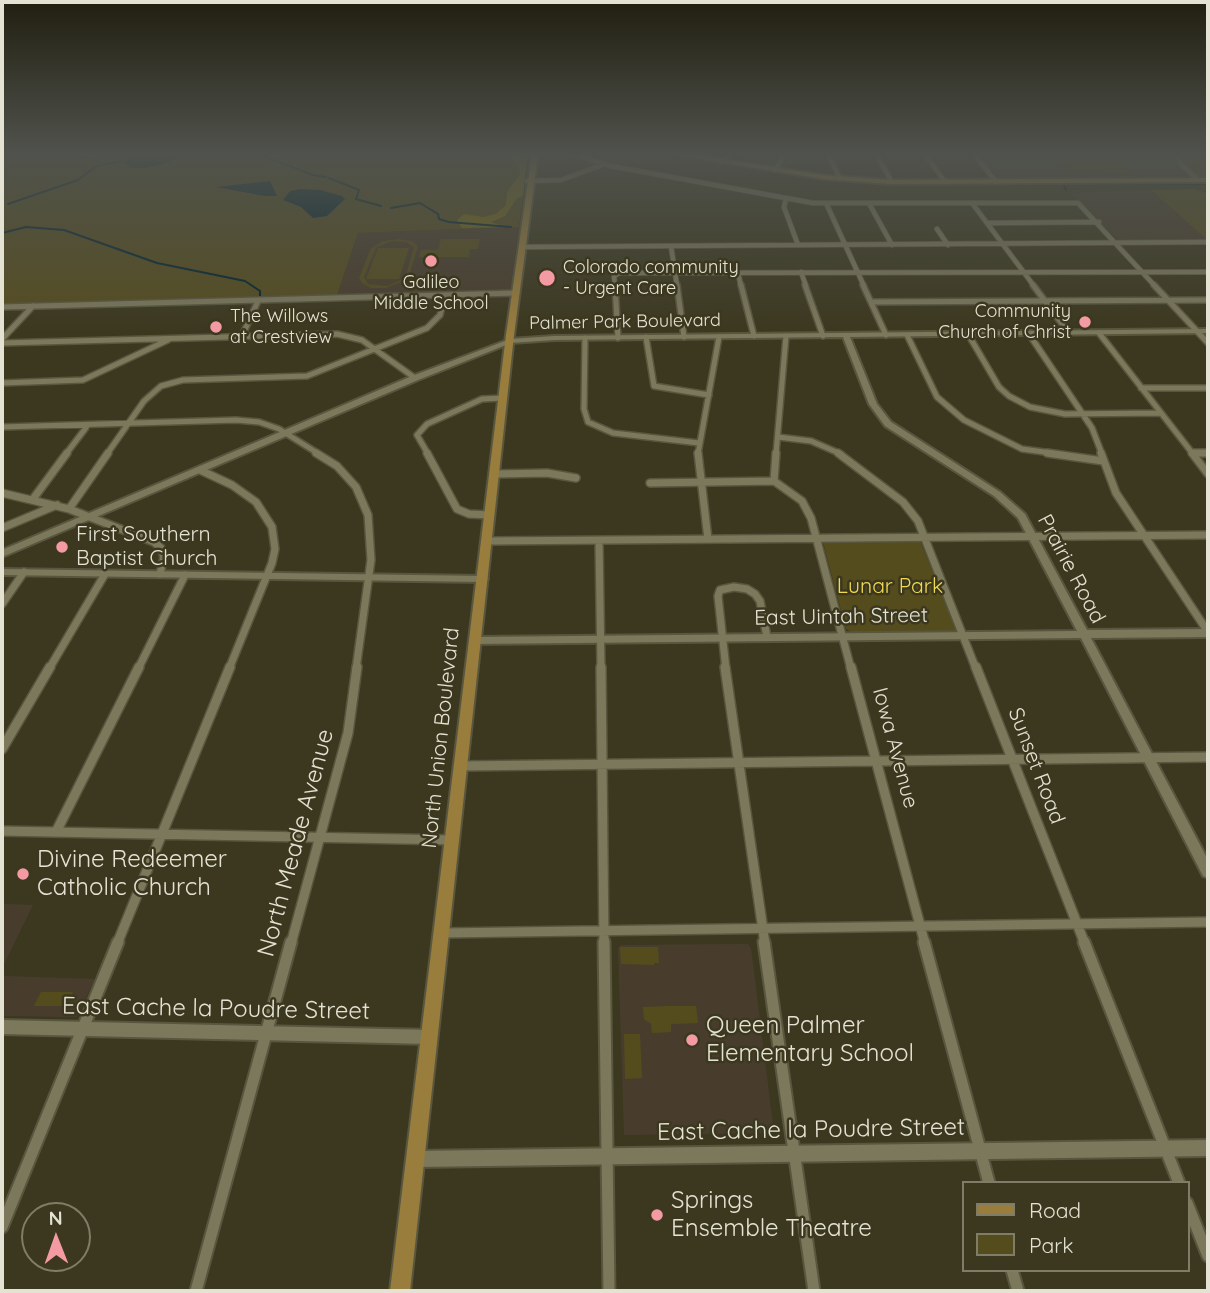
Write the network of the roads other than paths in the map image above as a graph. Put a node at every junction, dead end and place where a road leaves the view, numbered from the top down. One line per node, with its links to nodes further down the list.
1 (525, 214): 18 (main road, North Union Boulevard)
2 (787, 214): 12 (street)
3 (831, 214): 13 (street)
4 (875, 214): 14 (street)
5 (981, 214): 8 (street)
6 (1091, 214): 7 (street)
7 (1099, 222): 8 (street); 11 (street)
8 (988, 223): 16 (street)
9 (937, 229): 15 (street)
10 (1208, 242): 11 (street)
11 (1118, 243): 16 (street); 19 (street)
12 (798, 245): 13 (street); 17 (street)
13 (846, 245): 14 (street); 22 (street)
14 (892, 245): 15 (street)
15 (948, 245): 16 (street)
16 (1004, 245): 20 (street)
17 (671, 246): 18 (street); 24 (street)
18 (521, 247): 26 (main road, North Union Boulevard)
19 (1143, 270): 20 (street); 23 (street); 28 (street)
20 (1024, 271): 22 (street); 31 (street)
21 (801, 272): 22 (street); 25 (street); 40 (street)
22 (857, 272): 32 (street)
23 (1208, 272)
24 (676, 273): 25 (street); 48 (street); 52 (street)
25 (738, 273): 45 (street)
26 (516, 293): 27 (street); 54 (main road, North Union Boulevard)
27 (445, 295): 30 (street); 56 (street)
28 (1171, 300): 29 (street); 31 (street); 35 (street)
29 (1208, 300)
30 (258, 301): 33 (street); 44 (street)
31 (1046, 301): 32 (street); 36 (street)
32 (871, 302): 42 (street)
33 (33, 306): 34 (street); 53 (street)
34 (2, 307)
35 (1204, 331): 37 (main road, Palmer Park Boulevard); 55 (street)
36 (1069, 333): 37 (main road, Palmer Park Boulevard); 39 (main road, Palmer Park Boulevard)
37 (1099, 333): 59 (street)
38 (968, 334): 39 (main road, Palmer Park Boulevard); 43 (main road, Palmer Park Boulevard); 64 (street)
39 (1029, 334): 64 (street)
40 (823, 335): 41 (main road, Palmer Park Boulevard); 46 (main road, Palmer Park Boulevard)
41 (846, 335): 42 (main road, Palmer Park Boulevard); 91 (main road, Prairie Road)
42 (886, 335): 43 (main road, Palmer Park Boulevard)
43 (907, 335): 73 (street)
44 (242, 336): 50 (street); 56 (street)
45 (754, 336): 46 (main road, Palmer Park Boulevard); 49 (main road, Palmer Park Boulevard)
46 (786, 336): 69 (street)
47 (646, 337): 48 (main road, Palmer Park Boulevard); 52 (main road, Palmer Park Boulevard); 61 (street)
48 (684, 337): 49 (main road, Palmer Park Boulevard)
49 (719, 337): 61 (street)
50 (171, 338): 53 (street); 58 (street)
51 (584, 338): 52 (main road, Palmer Park Boulevard); 54 (main road, Palmer Park Boulevard); 70 (street)
52 (618, 338)
53 (2, 341)
54 (510, 341): 57 (main road, Palmer Park Boulevard); 62 (main road, North Union Boulevard)
55 (1208, 343)
56 (376, 349): 57 (street); 65 (street)
57 (415, 378): 68 (main road, Palmer Park Boulevard)
58 (2, 383)
59 (1142, 388): 60 (street); 63 (street)
60 (1208, 388)
61 (709, 395): 70 (street)
62 (503, 398): 75 (main road, North Union Boulevard); 85 (street)
63 (1161, 413): 64 (street); 71 (street)
64 (1084, 414): 73 (street)
65 (128, 424): 66 (street, North Meade Avenue); 68 (street, North Meade Avenue); 84 (street)
66 (88, 425): 67 (street, North Meade Avenue); 82 (street)
67 (2, 427)
68 (286, 433): 74 (main road, Palmer Park Boulevard); 103 (street, North Meade Avenue)
69 (778, 437): 78 (street); 90 (street, Sunset Road)
70 (699, 443): 80 (street)
71 (1192, 453): 72 (street); 76 (street)
72 (1208, 453)
73 (1103, 461): 88 (street)
74 (200, 470): 86 (main road, Palmer Park Boulevard); 102 (street)
75 (495, 474): 77 (street); 85 (main road, North Union Boulevard)
76 (1208, 474)
77 (576, 478)
78 (774, 481): 80 (street); 92 (street, Iowa Avenue)
79 (650, 484): 80 (street)
80 (700, 484): 93 (street)
81 (2, 493): 82 (street)
82 (33, 499): 83 (street)
83 (57, 505): 84 (street); 87 (street)
84 (69, 509): 86 (street)
85 (490, 515): 94 (main road, North Union Boulevard)
86 (90, 516): 96 (main road, Palmer Park Boulevard); 100 (street)
87 (2, 527)
88 (1143, 535): 89 (street); 91 (street); 106 (street)
89 (1208, 535)
90 (925, 537): 91 (street); 92 (street); 107 (street, Sunset Road)
91 (1034, 537): 108 (main road, Prairie Road)
92 (817, 538): 93 (street); 110 (street, Iowa Avenue)
93 (708, 539): 95 (street)
94 (488, 541): 95 (street); 104 (main road, North Union Boulevard)
95 (599, 541): 112 (street)
96 (3, 554)
97 (2, 572): 98 (main road)
98 (24, 572): 99 (main road); 105 (street)
99 (105, 573): 100 (main road); 114 (street)
100 (160, 575): 101 (main road)
101 (185, 575): 102 (main road); 122 (street)
102 (268, 577): 103 (main road); 124 (street)
103 (368, 578): 104 (main road); 125 (street, North Meade Avenue)
104 (482, 579): 113 (main road, North Union Boulevard)
105 (2, 604)
106 (1208, 632): 108 (main road, East Uintah Street)
107 (964, 635): 108 (main road, East Uintah Street); 110 (main road, East Uintah Street); 117 (street, Sunset Road)
108 (1085, 635): 116 (main road, Prairie Road)
109 (767, 637): 110 (main road, East Uintah Street); 111 (main road, East Uintah Street); 111 (street)
110 (843, 637): 118 (street, Iowa Avenue)
111 (723, 638): 112 (main road, East Uintah Street); 119 (street)
112 (601, 640): 113 (main road, East Uintah Street); 120 (street)
113 (475, 642): 121 (main road, North Union Boulevard)
114 (2, 749)
115 (1208, 757): 116 (street)
116 (1149, 758): 117 (street); 127 (main road, Prairie Road)
117 (1013, 759): 118 (street); 129 (street, Sunset Road)
118 (876, 761): 119 (street); 130 (street, Iowa Avenue)
119 (739, 762): 120 (street); 131 (street)
120 (603, 764): 121 (street); 132 (street)
121 (461, 766): 126 (main road, North Union Boulevard)
122 (56, 832): 123 (street); 124 (street)
123 (2, 833)
124 (162, 835): 125 (street); 135 (street)
125 (320, 838): 126 (street); 136 (street, North Meade Avenue)
126 (452, 840): 133 (main road, North Union Boulevard)
127 (1208, 872)
128 (1208, 922): 129 (street)
129 (1077, 923): 130 (street); 138 (street, Sunset Road)
130 (921, 926): 131 (street); 140 (street, Iowa Avenue)
131 (762, 929): 132 (street); 141 (street)
132 (605, 932): 133 (street); 142 (street)
133 (443, 933): 137 (main road, North Union Boulevard)
134 (2, 1027): 135 (main road, East Cache la Poudre Street)
135 (82, 1029): 136 (main road, East Cache la Poudre Street); 147 (street)
136 (267, 1033): 137 (main road, East Cache la Poudre Street); 150 (street, North Meade Avenue)
137 (430, 1037): 143 (main road, North Union Boulevard)
138 (1166, 1148): 139 (main road, East Cache la Poudre Street); 140 (main road, East Cache la Poudre Street); 145 (street, Sunset Road)
139 (1208, 1148)
140 (980, 1150): 141 (main road, East Cache la Poudre Street); 144 (street, Iowa Avenue)
141 (794, 1153): 142 (main road, East Cache la Poudre Street); 153 (street)
142 (609, 1156): 143 (main road, East Cache la Poudre Street); 152 (street)
143 (415, 1159): 151 (main road, North Union Boulevard)
144 (988, 1181)
145 (1178, 1181)
146 (1189, 1208): 148 (street)
147 (2, 1227)
148 (1208, 1256)
149 (1013, 1272): 154 (street)
150 (197, 1291)
151 (400, 1291)
152 (610, 1291)
153 (814, 1291)
154 (1018, 1291)

